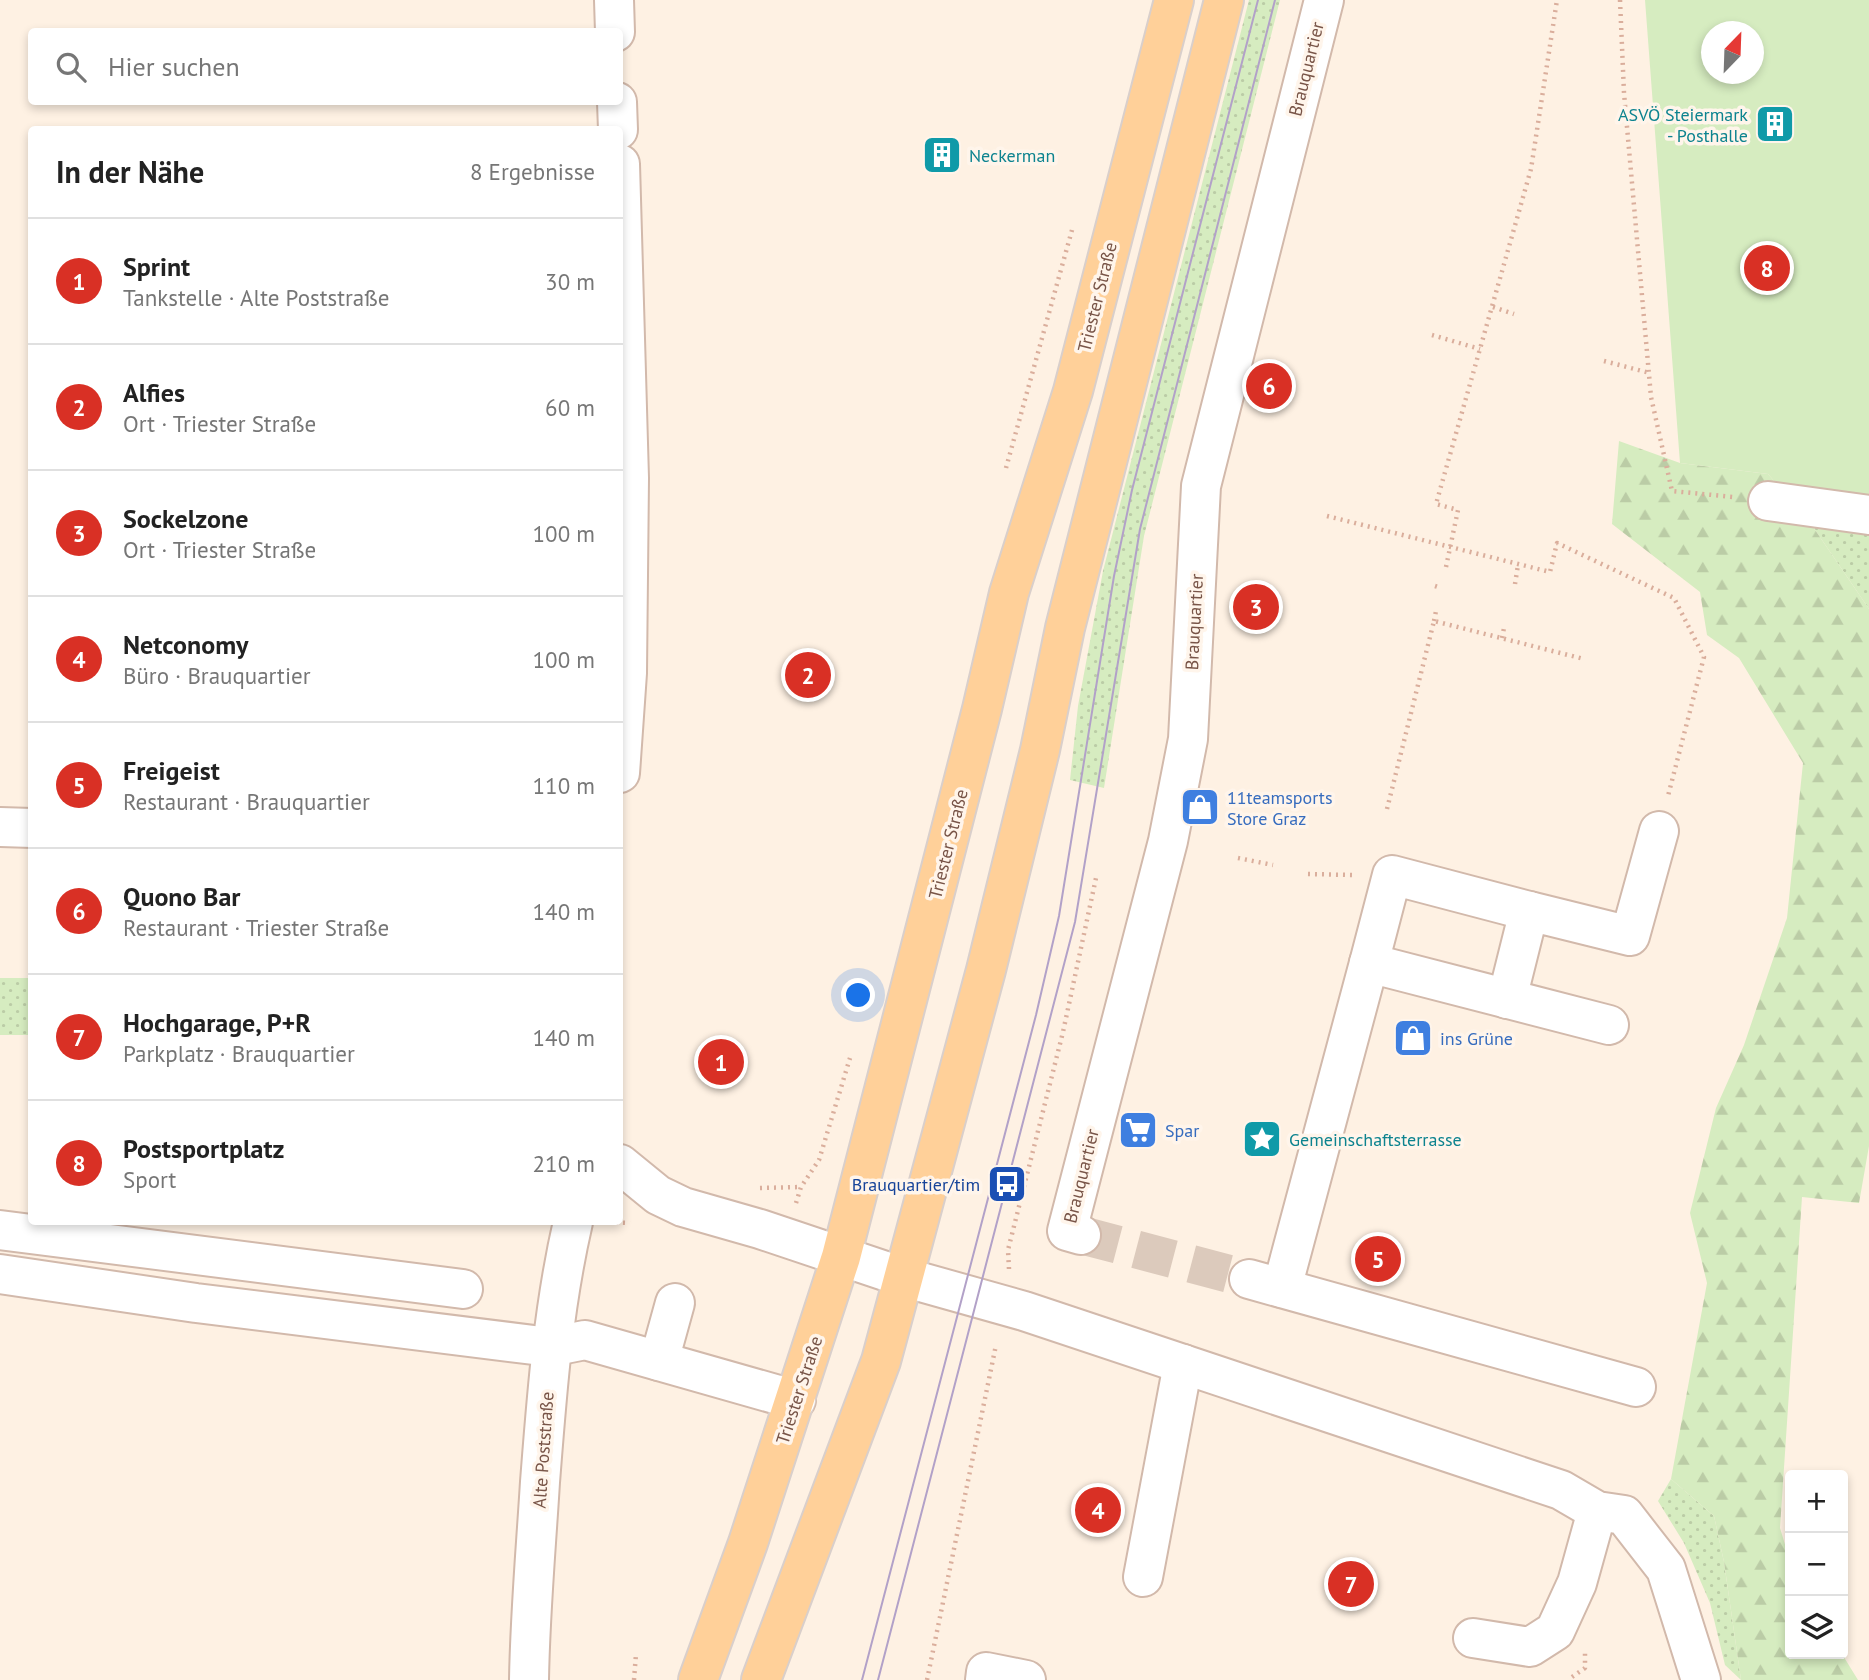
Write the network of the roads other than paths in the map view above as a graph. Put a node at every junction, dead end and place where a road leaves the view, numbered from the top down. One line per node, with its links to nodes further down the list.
1 (614, 0): 5 (street)
2 (1174, 0): 23 (main road, Triester Straße)
3 (1224, 0): 26 (main road)
4 (1324, 0): 22 (street, Brauquartier)
5 (615, 28)
6 (617, 105): 7 (street)
7 (618, 126)
8 (623, 269): 11 (street)
9 (1768, 502): 10 (street)
10 (1869, 514)
11 (623, 730)
12 (0, 827): 13 (street)
13 (28, 828)
14 (1658, 831): 15 (street)
15 (1529, 911): 16 (street); 17 (street)
16 (1369, 963): 17 (street); 33 (street)
17 (1507, 999): 18 (street)
18 (1609, 1025)
19 (623, 1166): 23 (street)
20 (572, 1225): 30 (street, Alte Poststraße)
21 (0, 1230): 25 (street)
22 (1081, 1235)
23 (841, 1257): 26 (street); 34 (main road, Triester Straße)
24 (0, 1275): 29 (street)
25 (381, 1277): 27 (street); 29 (street)
26 (903, 1277): 32 (street); 40 (main road)
27 (463, 1289)
28 (675, 1303): 31 (street)
29 (377, 1324): 30 (street)
30 (550, 1347): 31 (street); 38 (street, Alte Poststraße)
31 (659, 1361): 34 (street)
32 (1183, 1364): 35 (street); 36 (street)
33 (1636, 1387)
34 (796, 1400): 39 (main road, Triester Straße)
35 (1597, 1511): 37 (street); 43 (street)
36 (1143, 1577)
37 (1473, 1638)
38 (529, 1680)
39 (698, 1680)
40 (761, 1680)
41 (985, 1680): 42 (street)
42 (1026, 1680)
43 (1701, 1680)

